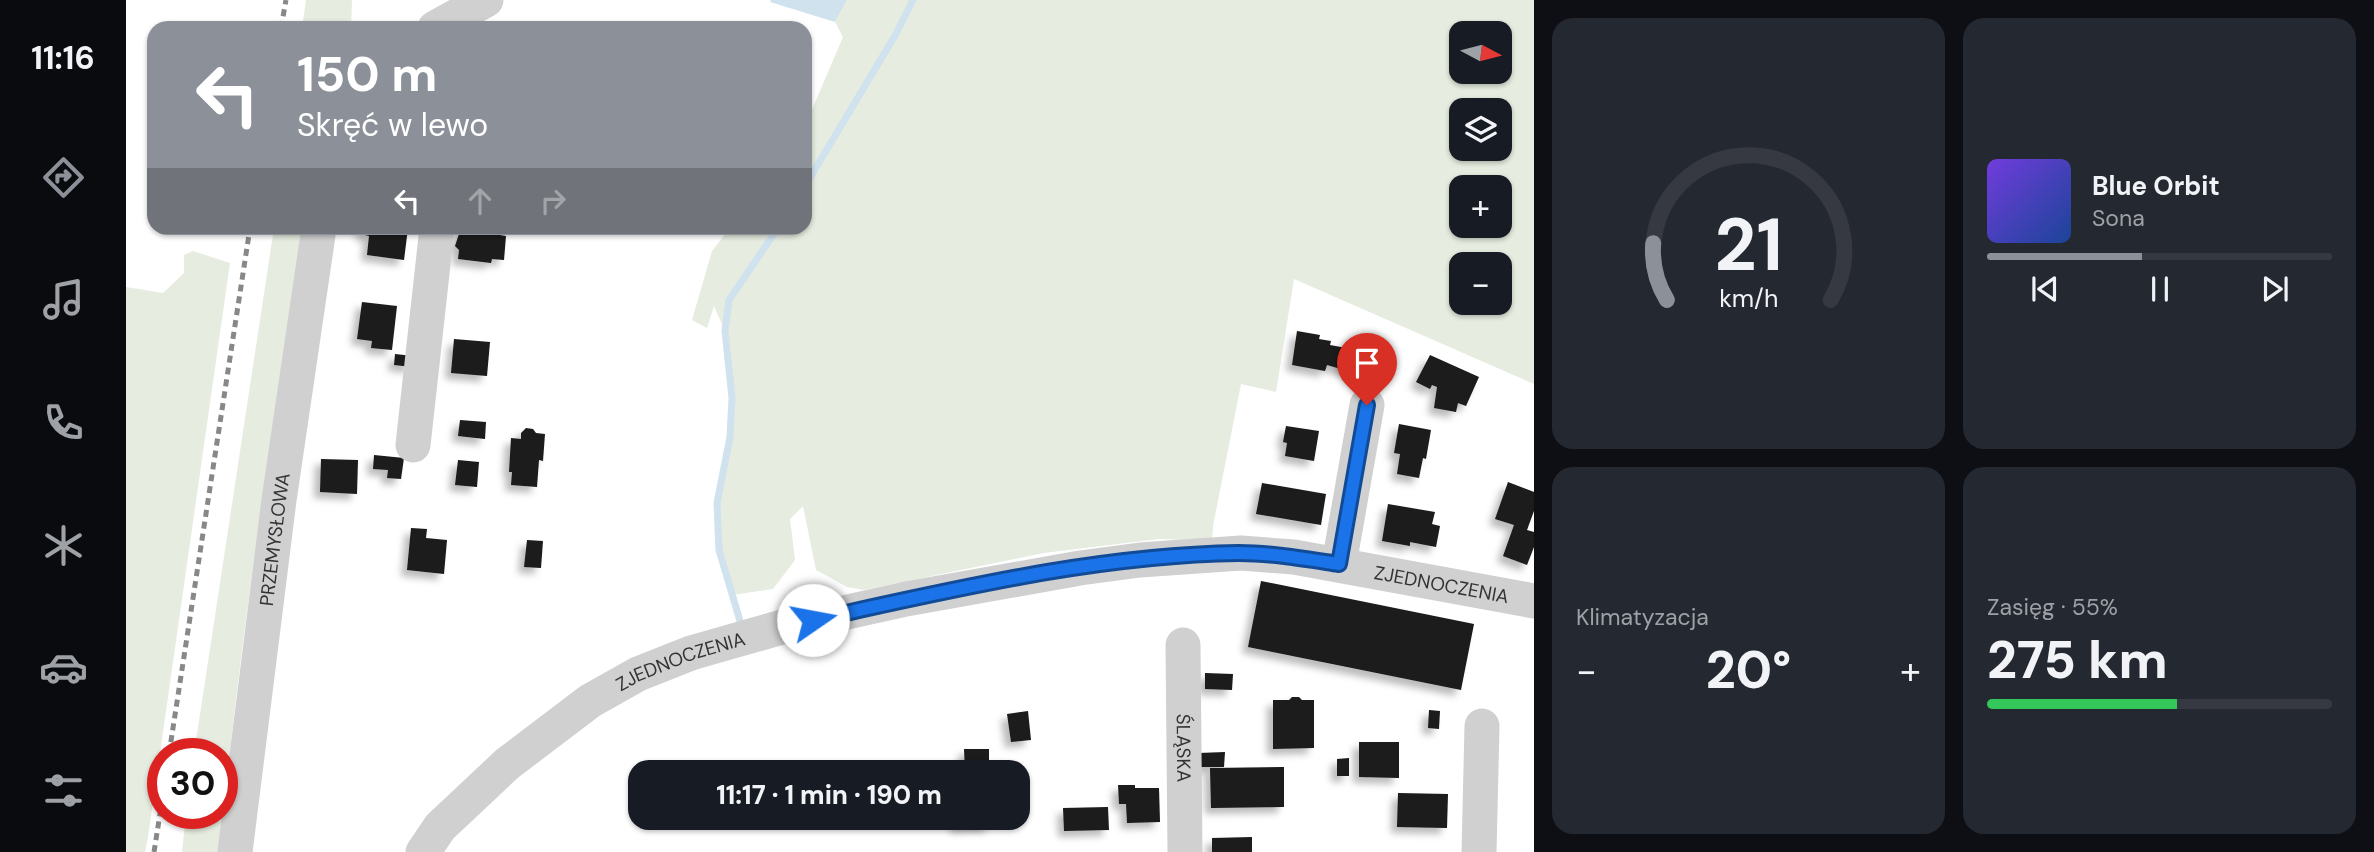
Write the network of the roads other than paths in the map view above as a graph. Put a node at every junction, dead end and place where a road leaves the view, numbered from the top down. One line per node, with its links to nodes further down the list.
1 (486, 0): 2 (street)
2 (454, 21)
3 (318, 235): 11 (street, PRZEMYSŁOWA)
4 (436, 235): 6 (street)
5 (1367, 405): 7 (street)
6 (412, 445)
7 (1339, 564): 8 (street, ZJEDNOCZENIA); 12 (street, ZJEDNOCZENIA)
8 (1534, 601)
9 (1183, 645): 13 (street, ŚLĄSKA)
10 (1482, 726): 14 (street)
11 (235, 852)
12 (423, 852)
13 (1185, 852)
14 (1479, 852)

